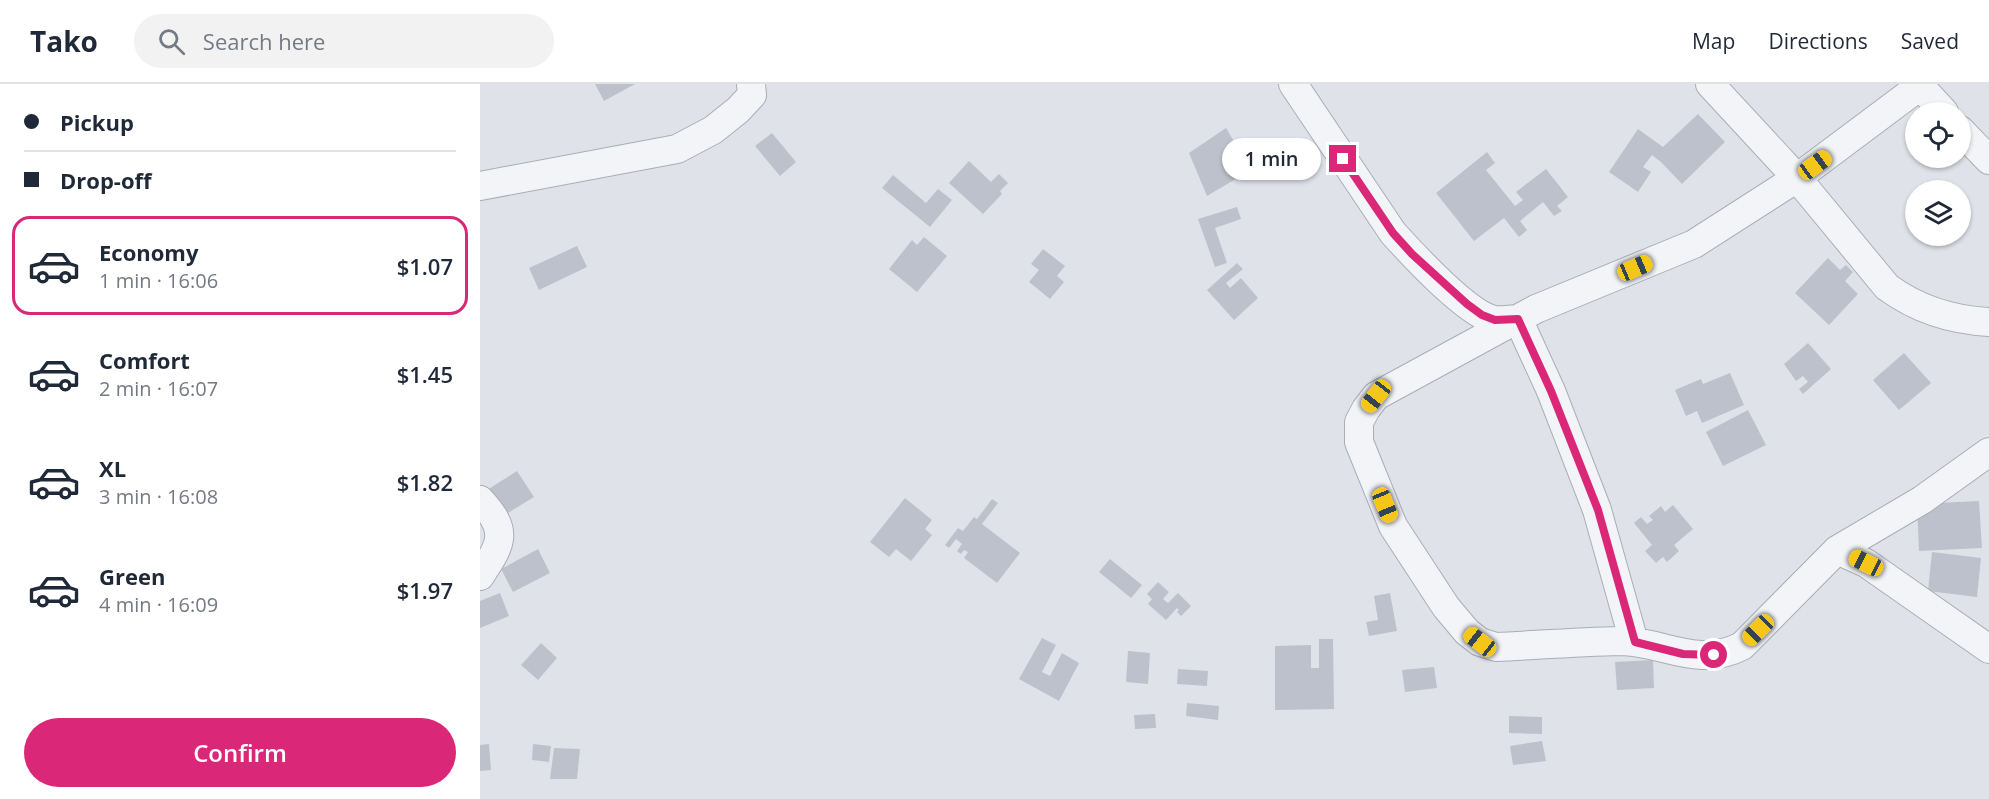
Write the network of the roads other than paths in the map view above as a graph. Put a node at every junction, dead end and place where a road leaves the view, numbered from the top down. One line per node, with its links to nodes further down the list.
1 (751, 84): 9 (street)
2 (1293, 84): 10 (street)
3 (1710, 84): 8 (street)
4 (1919, 85): 5 (street); 8 (street)
5 (1935, 102)
6 (1971, 141): 7 (street)
7 (1989, 160)
8 (1797, 178): 10 (street); 11 (street)
9 (480, 186)
10 (1518, 319): 16 (street); 16 (street)
11 (1989, 322)
12 (1989, 452): 14 (street)
13 (480, 500): 15 (street)
14 (1837, 550): 16 (street); 17 (street)
15 (480, 576)
16 (1635, 642)
17 (1989, 649)

